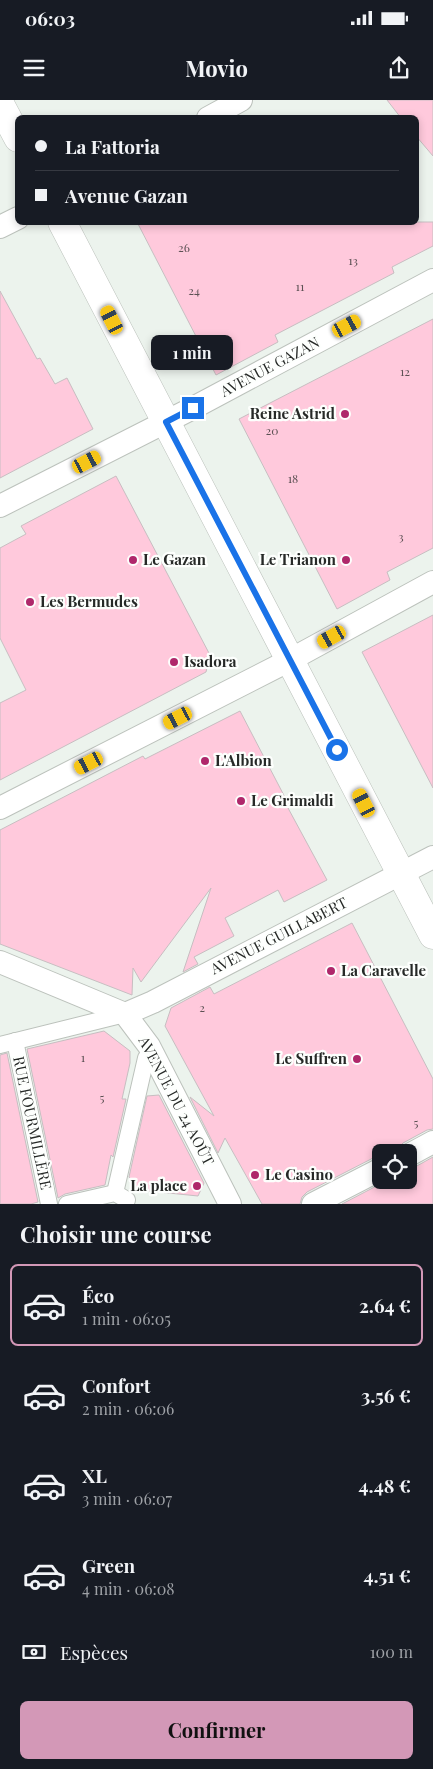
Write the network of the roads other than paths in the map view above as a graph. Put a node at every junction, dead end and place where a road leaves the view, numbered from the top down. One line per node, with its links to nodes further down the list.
1 (240, 100): 3 (street)
2 (0, 104): 4 (street)
3 (213, 115)
4 (15, 132)
5 (15, 220): 7 (street)
6 (64, 225): 9 (street)
7 (0, 227)
8 (433, 280): 9 (street, AVENUE GAZAN)
9 (166, 422): 10 (street, AVENUE GAZAN); 12 (street)
10 (0, 506)
11 (433, 582): 12 (street)
12 (290, 660): 13 (street); 15 (street)
13 (0, 808)
14 (433, 857): 15 (street, AVENUE GUILLABERT)
15 (401, 873): 16 (street); 18 (street, AVENUE GUILLABERT)
16 (433, 935)
17 (0, 962): 18 (street, AVENUE DU 24 AOÛT)
18 (125, 1014): 19 (street); 20 (street, AVENUE DU 24 AOÛT)
19 (4, 1043): 24 (street, RUE FOURMILLÈRE)
20 (153, 1055): 25 (street); 26 (street, AVENUE DU 24 AOÛT)
21 (433, 1142): 22 (street)
22 (417, 1150)
23 (372, 1174): 27 (street)
24 (49, 1204)
25 (67, 1204)
26 (230, 1204)
27 (313, 1204)

